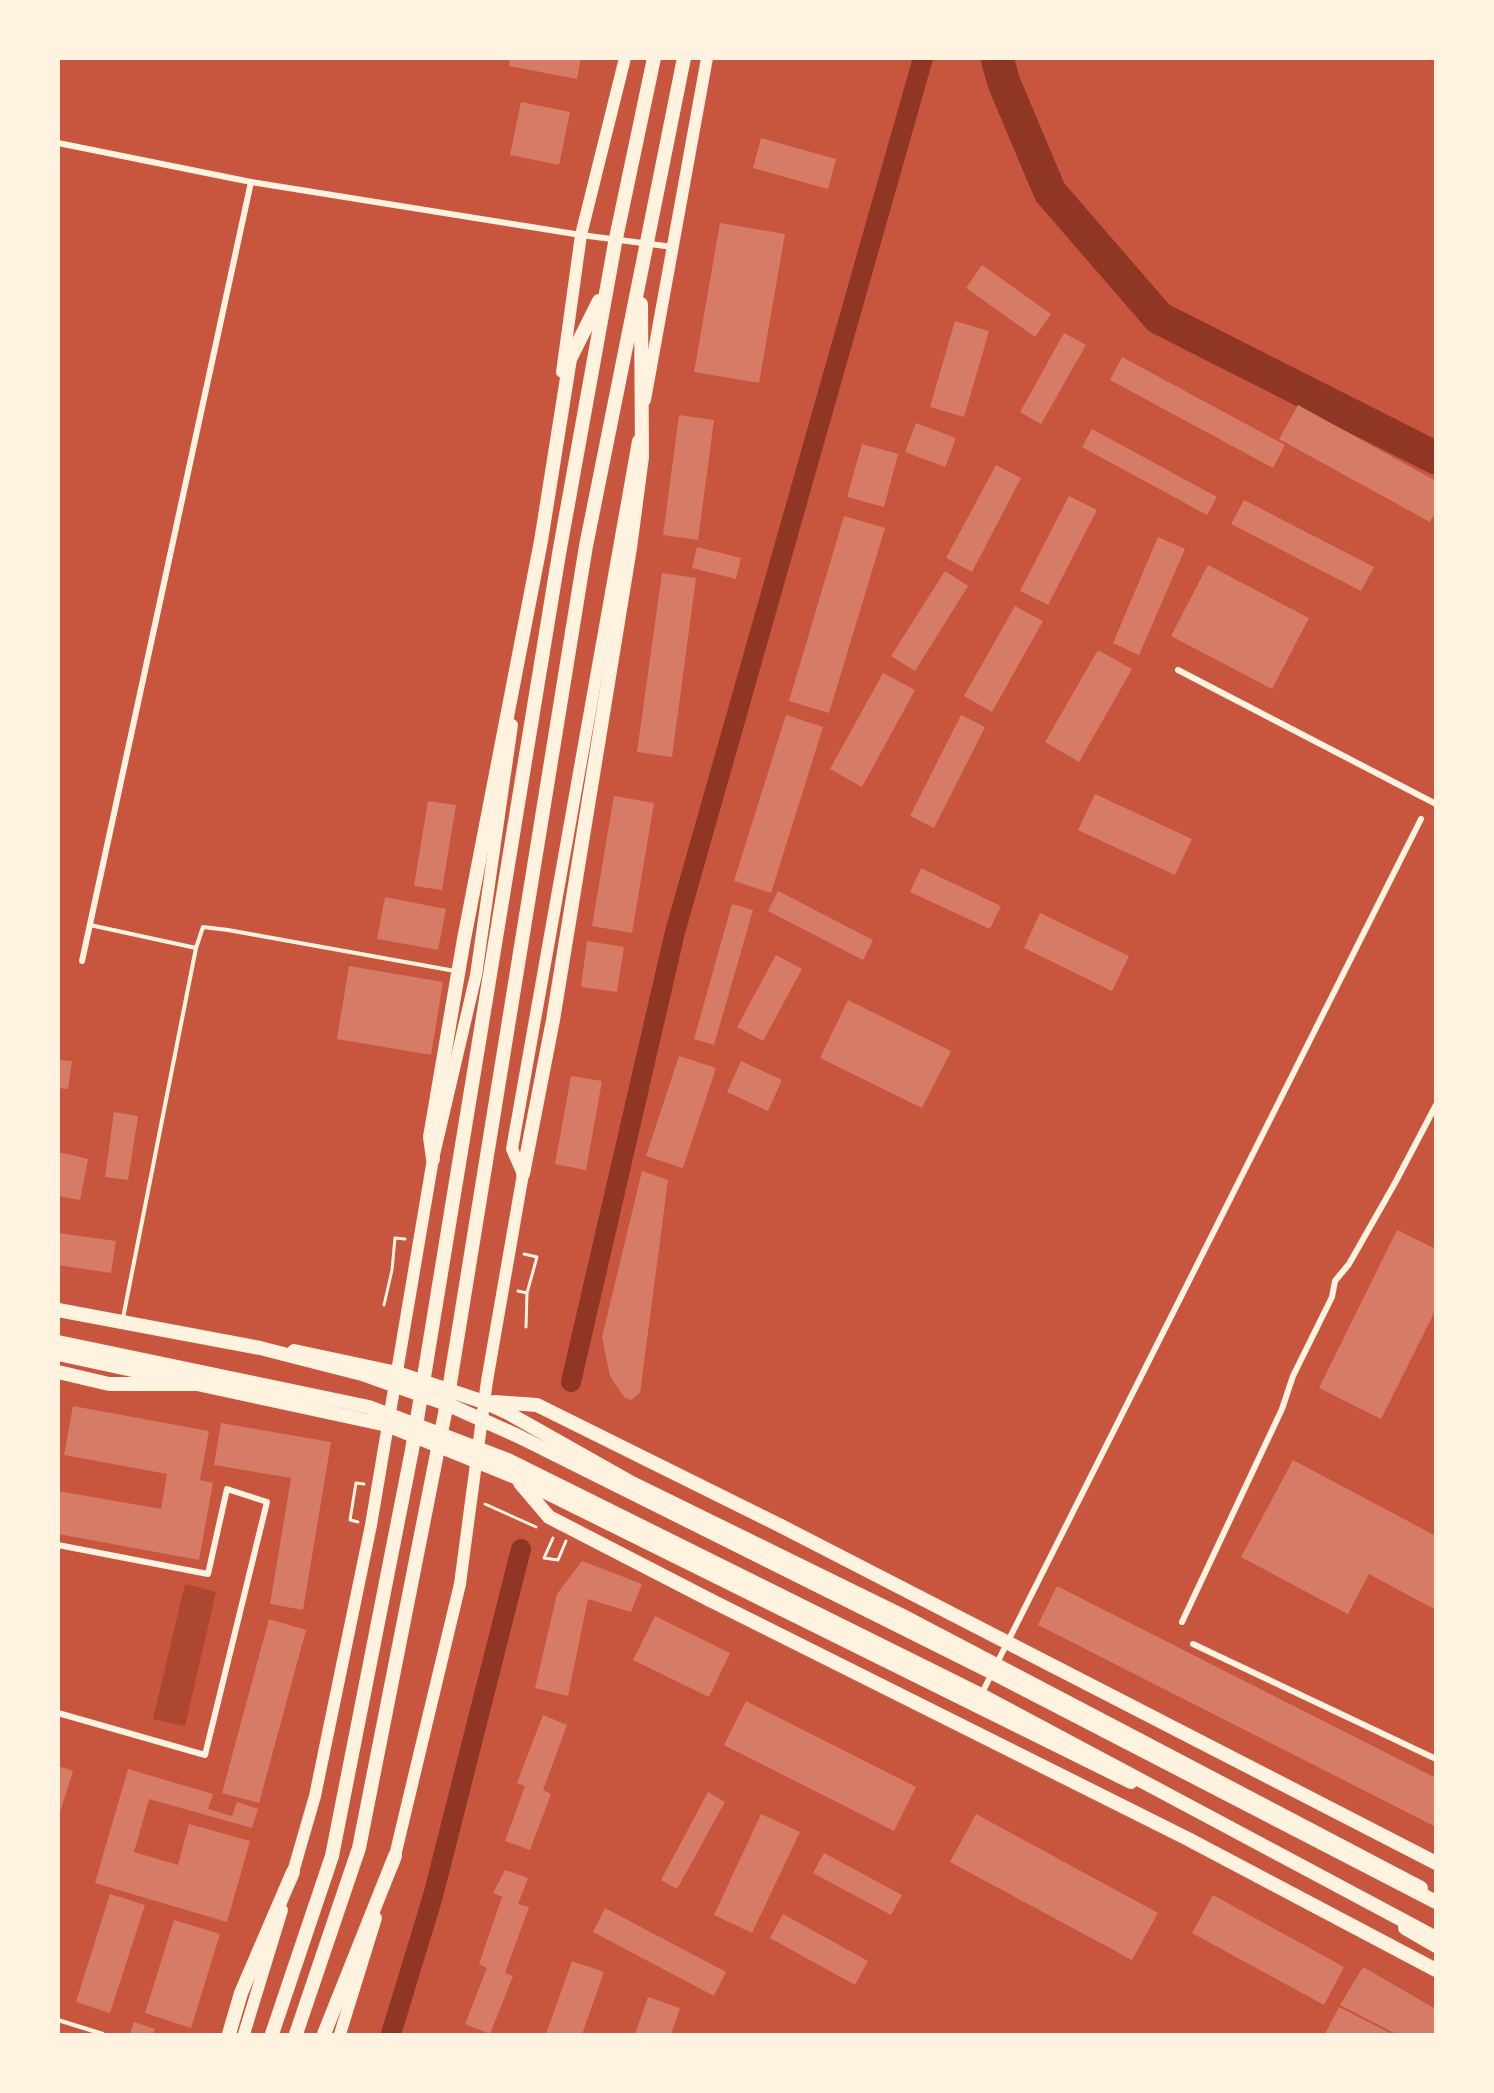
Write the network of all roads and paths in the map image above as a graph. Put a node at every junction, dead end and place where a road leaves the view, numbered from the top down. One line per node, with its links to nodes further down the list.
1 (625, 58): 7 (main road)
2 (654, 58): 10 (main road)
3 (684, 58): 9 (main road)
4 (707, 58): 8 (main road)
5 (58, 143): 6 (street)
6 (251, 182): 7 (street); 14 (street)
7 (581, 236): 8 (street); 17 (main road)
8 (673, 247): 20 (main road)
9 (641, 276): 20 (main road); 60 (main road)
10 (607, 286): 19 (main road); 59 (main road)
11 (1178, 670): 12 (street)
12 (1436, 804)
13 (1421, 819): 43 (street)
14 (90, 925): 15 (lane); 16 (street)
15 (196, 948): 17 (lane); 25 (lane)
16 (82, 961)
17 (476, 975): 19 (main road)
18 (1436, 1105): 41 (street)
19 (432, 1159): 30 (main road)
20 (523, 1174): 32 (main road)
21 (395, 1238): 23 (path)
22 (537, 1257): 26 (path)
23 (384, 1305)
24 (58, 1312): 25 (main road); 51 (main road)
25 (122, 1324): 30 (main road)
26 (526, 1327)
27 (58, 1342): 52 (main road)
28 (58, 1354): 31 (main road)
29 (58, 1372): 31 (main road)
30 (397, 1373): 32 (main road); 33 (main road)
31 (199, 1384): 33 (main road)
32 (484, 1402): 34 (main road); 43 (main road); 48 (main road)
33 (387, 1425): 34 (main road); 49 (main road)
34 (477, 1461): 35 (main road); 47 (main road)
35 (515, 1477): 38 (main road); 44 (main road)
36 (356, 1483): 37 (path)
37 (350, 1520)
38 (571, 1529): 39 (path); 54 (main road)
39 (554, 1536)
40 (58, 1545): 45 (street)
41 (1182, 1622)
42 (1193, 1644): 46 (street)
43 (995, 1663): 44 (street); 50 (main road)
44 (976, 1706): 53 (main road)
45 (58, 1713)
46 (1436, 1759)
47 (395, 1856): 61 (main road); 62 (main road)
48 (1436, 1863)
49 (293, 1872): 57 (main road); 58 (main road)
50 (1436, 1896)
51 (1436, 1902)
52 (1436, 1938)
53 (1436, 1946)
54 (1436, 1970)
55 (58, 2020): 56 (lane)
56 (103, 2034)
57 (229, 2034)
58 (244, 2034)
59 (272, 2034)
60 (296, 2034)
61 (324, 2034)
62 (340, 2034)

